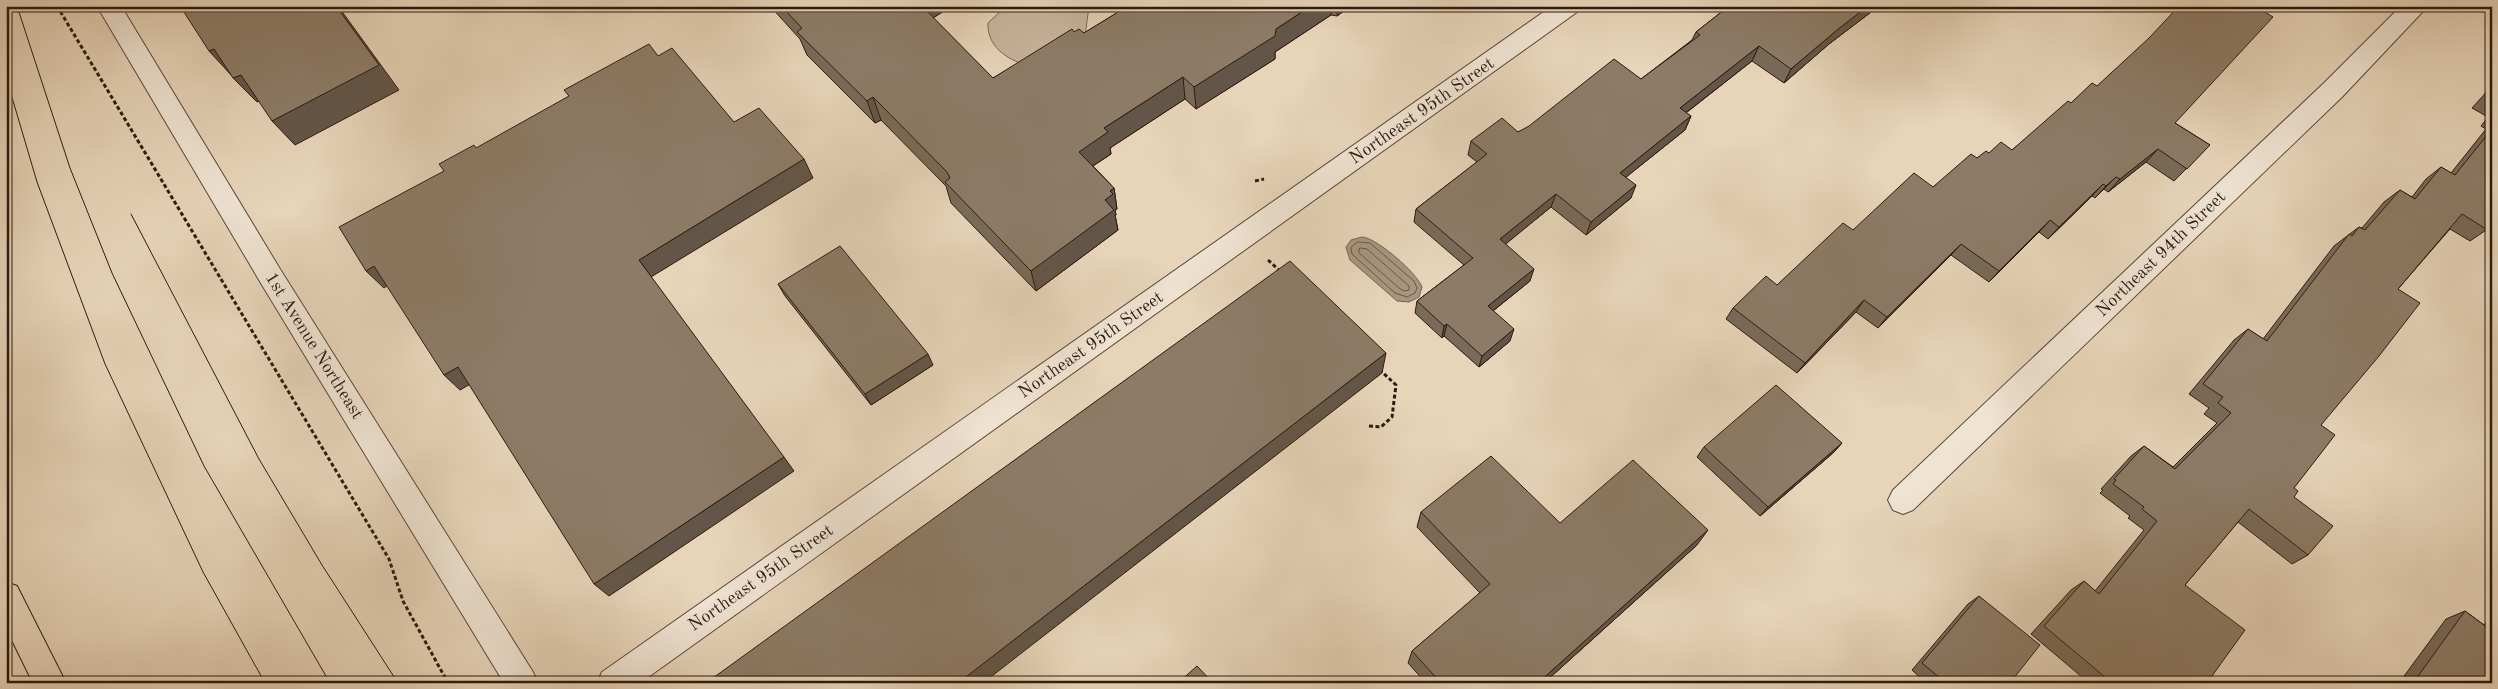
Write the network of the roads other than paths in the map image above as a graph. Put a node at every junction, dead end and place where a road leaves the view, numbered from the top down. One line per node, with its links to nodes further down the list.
1 (109, 6): 7 (street, 1st Avenue Northeast)
2 (2416, 6): 4 (street, Northeast 94th Street)
3 (1568, 7): 8 (street, Northeast 95th Street)
4 (1903, 500)
5 (6, 596): 6 (highway)
6 (50, 683)
7 (522, 683)
8 (613, 683)

